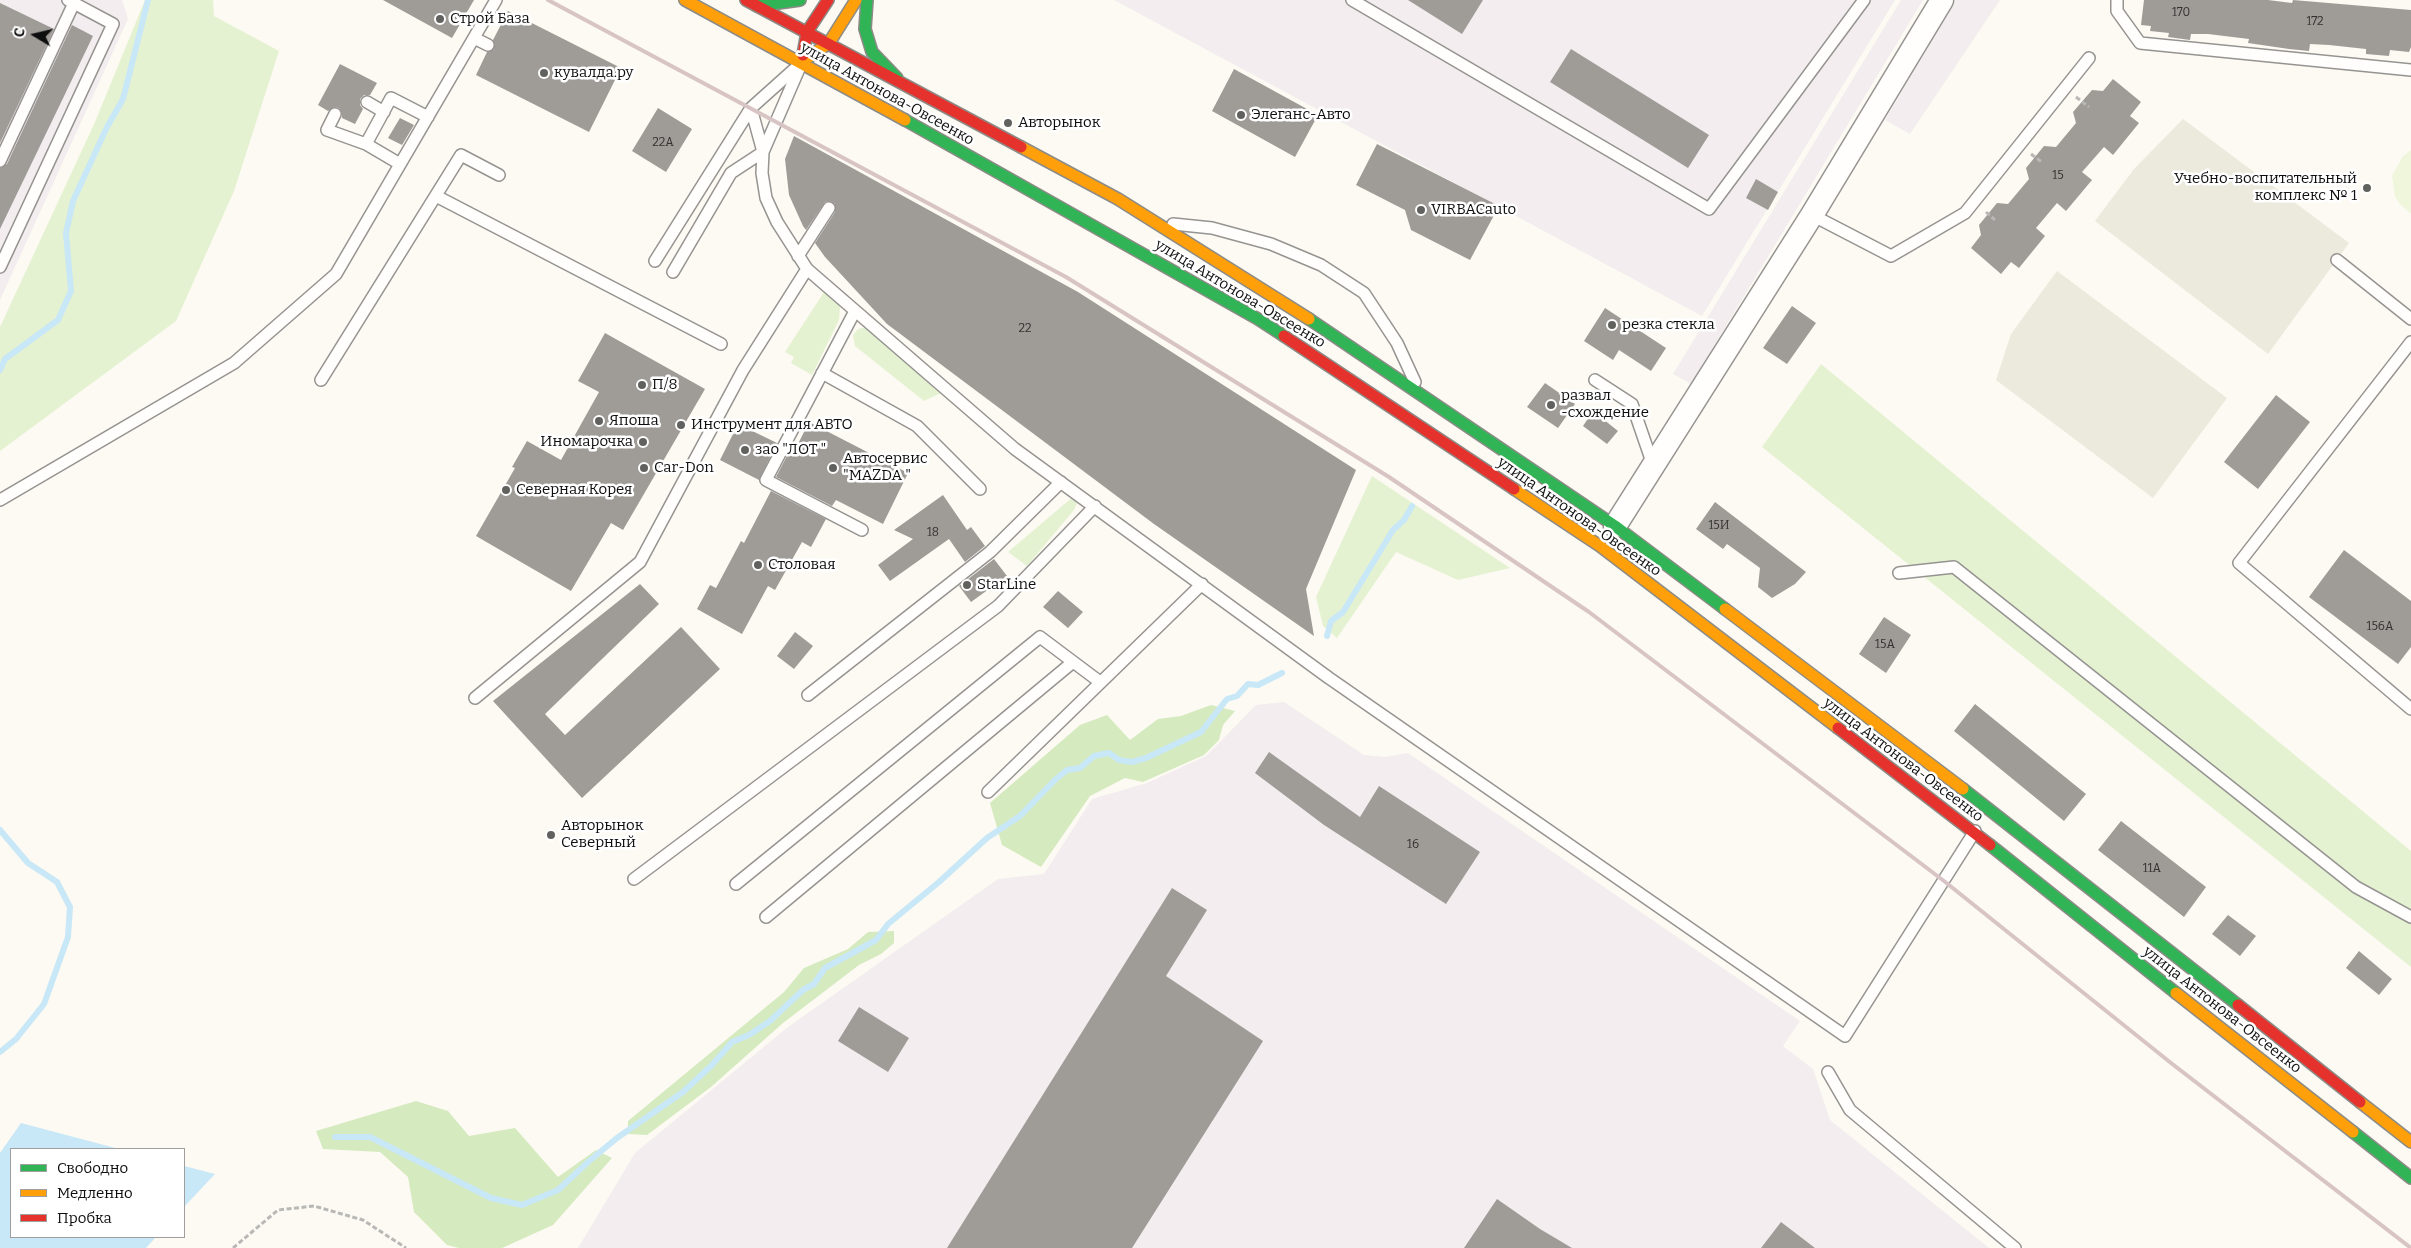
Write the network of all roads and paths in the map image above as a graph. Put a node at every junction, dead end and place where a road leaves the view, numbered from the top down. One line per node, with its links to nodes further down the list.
1 (496, 0): 15 (lane)
2 (685, 0): 19 (main road, улица Антонова-Овсеенко)
3 (746, 0): 13 (main road, улица Антонова-Овсеенко)
4 (800, 0): 13 (main road)
5 (828, 0): 14 (main road)
6 (856, 0): 16 (main road)
7 (867, 0): 21 (main road)
8 (1352, 0): 9 (lane)
9 (1864, 0)
10 (1942, 0): 34 (street)
11 (2117, 0): 20 (lane)
12 (71, 2): 29 (lane); 39 (lane)
13 (757, 6): 14 (main road, улица Антонова-Овсеенко)
14 (807, 32): 16 (main road, улица Антонова-Овсеенко); 19 (main road)
15 (474, 38): 17 (lane); 26 (lane)
16 (829, 43): 19 (main road); 21 (main road, улица Антонова-Овсеенко)
17 (488, 45)
18 (2089, 58): 34 (lane)
19 (802, 62): 23 (lane); 28 (lane); 65 (main road, улица Антонова-Овсеенко)
20 (2411, 70)
21 (900, 81): 35 (main road, улица Антонова-Овсеенко)
22 (367, 102): 24 (lane)
23 (751, 108): 28 (lane); 38 (lane)
24 (384, 112): 26 (lane); 27 (lane)
25 (335, 114): 27 (lane)
26 (428, 117): 30 (lane)
27 (366, 144): 30 (lane)
28 (763, 152): 36 (lane); 41 (lane)
29 (0, 161)
30 (400, 164): 53 (lane)
31 (499, 175): 32 (lane)
32 (436, 196): 45 (lane); 47 (lane)
33 (829, 208): 36 (lane)
34 (1812, 215): 50 (street)
35 (1156, 222): 49 (main road, улица Антонова-Овсеенко); 49 (lane)
36 (798, 256): 40 (lane)
37 (2337, 260): 43 (lane)
38 (655, 262)
39 (0, 268)
40 (807, 269): 42 (lane); 62 (lane)
41 (674, 272)
42 (855, 311): 46 (lane); 51 (lane)
43 (2411, 319)
44 (2411, 342): 63 (lane)
45 (721, 344)
46 (822, 373): 52 (lane); 56 (lane)
47 (320, 380)
48 (1595, 380): 50 (lane)
49 (1420, 392): 55 (main road, улица Антонова-Овсеенко)
50 (1653, 465): 55 (street)
51 (1061, 482): 54 (lane); 61 (lane)
52 (980, 488)
53 (0, 500)
54 (1095, 506): 58 (lane); 66 (lane)
55 (1615, 526): 65 (main road, улица Антонова-Овсеенко)
56 (862, 530)
57 (1899, 573): 69 (lane)
58 (1202, 584): 60 (lane); 65 (lane)
59 (1073, 662): 60 (lane); 67 (lane); 68 (lane)
60 (1100, 682): 64 (lane)
61 (808, 695)
62 (475, 698)
63 (2411, 709)
64 (988, 792)
65 (1982, 821): 71 (main road, улица Антонова-Овсеенко); 72 (main road, улица Антонова-Овсеенко)
66 (634, 879)
67 (736, 884)
68 (766, 917)
69 (2411, 917)
70 (1828, 1072): 75 (lane)
71 (2411, 1142)
72 (2411, 1178)
73 (233, 1248): 74 (path)
74 (406, 1248)
75 (2015, 1248)

